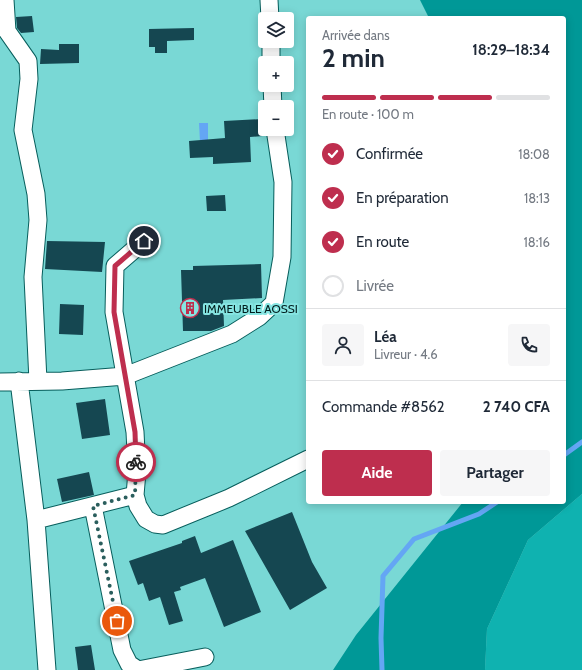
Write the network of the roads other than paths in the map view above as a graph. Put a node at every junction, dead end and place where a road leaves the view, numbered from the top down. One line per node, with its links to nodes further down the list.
1 (5, 0): 8 (street)
2 (269, 0): 3 (street)
3 (270, 12)
4 (276, 136): 6 (street)
5 (144, 241): 6 (street)
6 (125, 376): 8 (street); 11 (street)
7 (19, 381): 8 (street); 9 (street); 13 (street)
8 (38, 381)
9 (0, 382)
10 (306, 459): 11 (street)
11 (135, 495): 12 (street)
12 (93, 506): 13 (street); 14 (street)
13 (36, 520): 15 (street)
14 (205, 657)
15 (47, 670)

